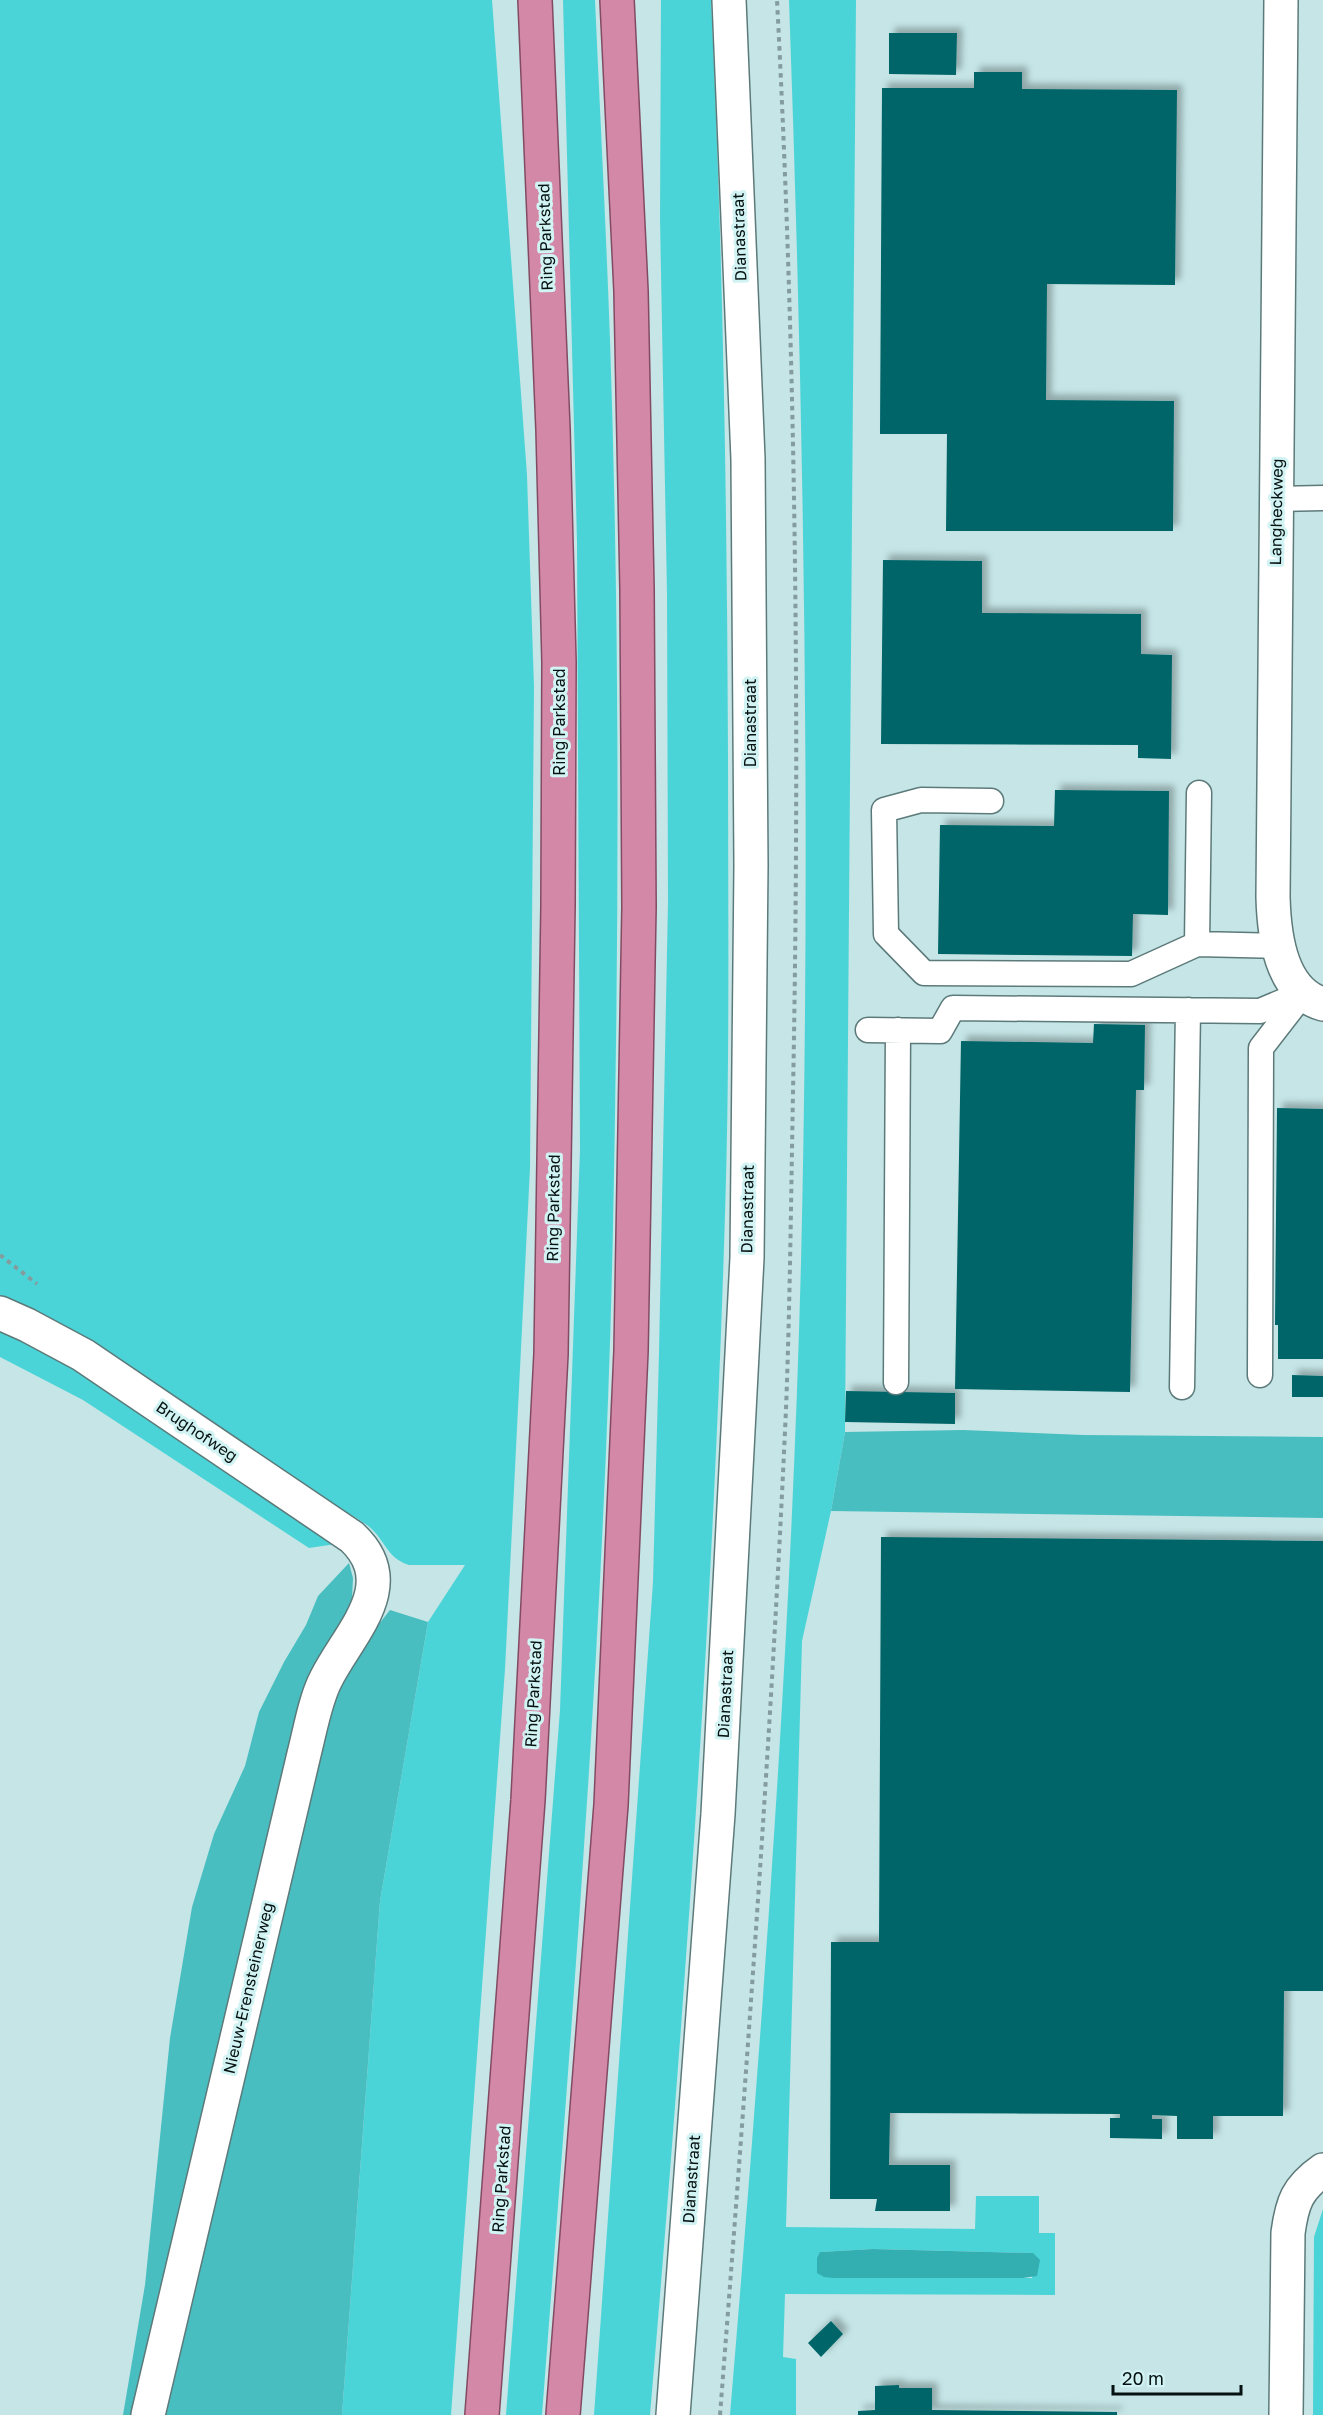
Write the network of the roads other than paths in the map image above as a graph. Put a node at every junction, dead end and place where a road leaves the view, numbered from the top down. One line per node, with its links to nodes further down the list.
1 (535, 0): 22 (highway, Ring Parkstad)
2 (617, 0): 23 (highway)
3 (729, 0): 24 (street, Dianastraat)
4 (1281, 0): 6 (street, Langheckweg)
5 (1323, 498): 6 (lane)
6 (1276, 499): 10 (street, Langheckweg)
7 (1199, 793): 9 (lane)
8 (992, 801): 9 (lane)
9 (1197, 944): 10 (lane)
10 (1279, 946): 11 (street, Langheckweg)
11 (1313, 999): 12 (lane); 16 (lane)
12 (1188, 1010): 14 (lane); 18 (lane)
13 (868, 1030): 14 (lane)
14 (898, 1030): 17 (lane)
15 (0, 1313): 19 (street, Brughofweg)
16 (1260, 1375)
17 (896, 1382)
18 (1182, 1387)
19 (373, 1571): 21 (street, Nieuw-Erensteinerweg)
20 (1323, 2170): 25 (street)
21 (148, 2415)
22 (482, 2415)
23 (563, 2415)
24 (673, 2415)
25 (1286, 2415)

